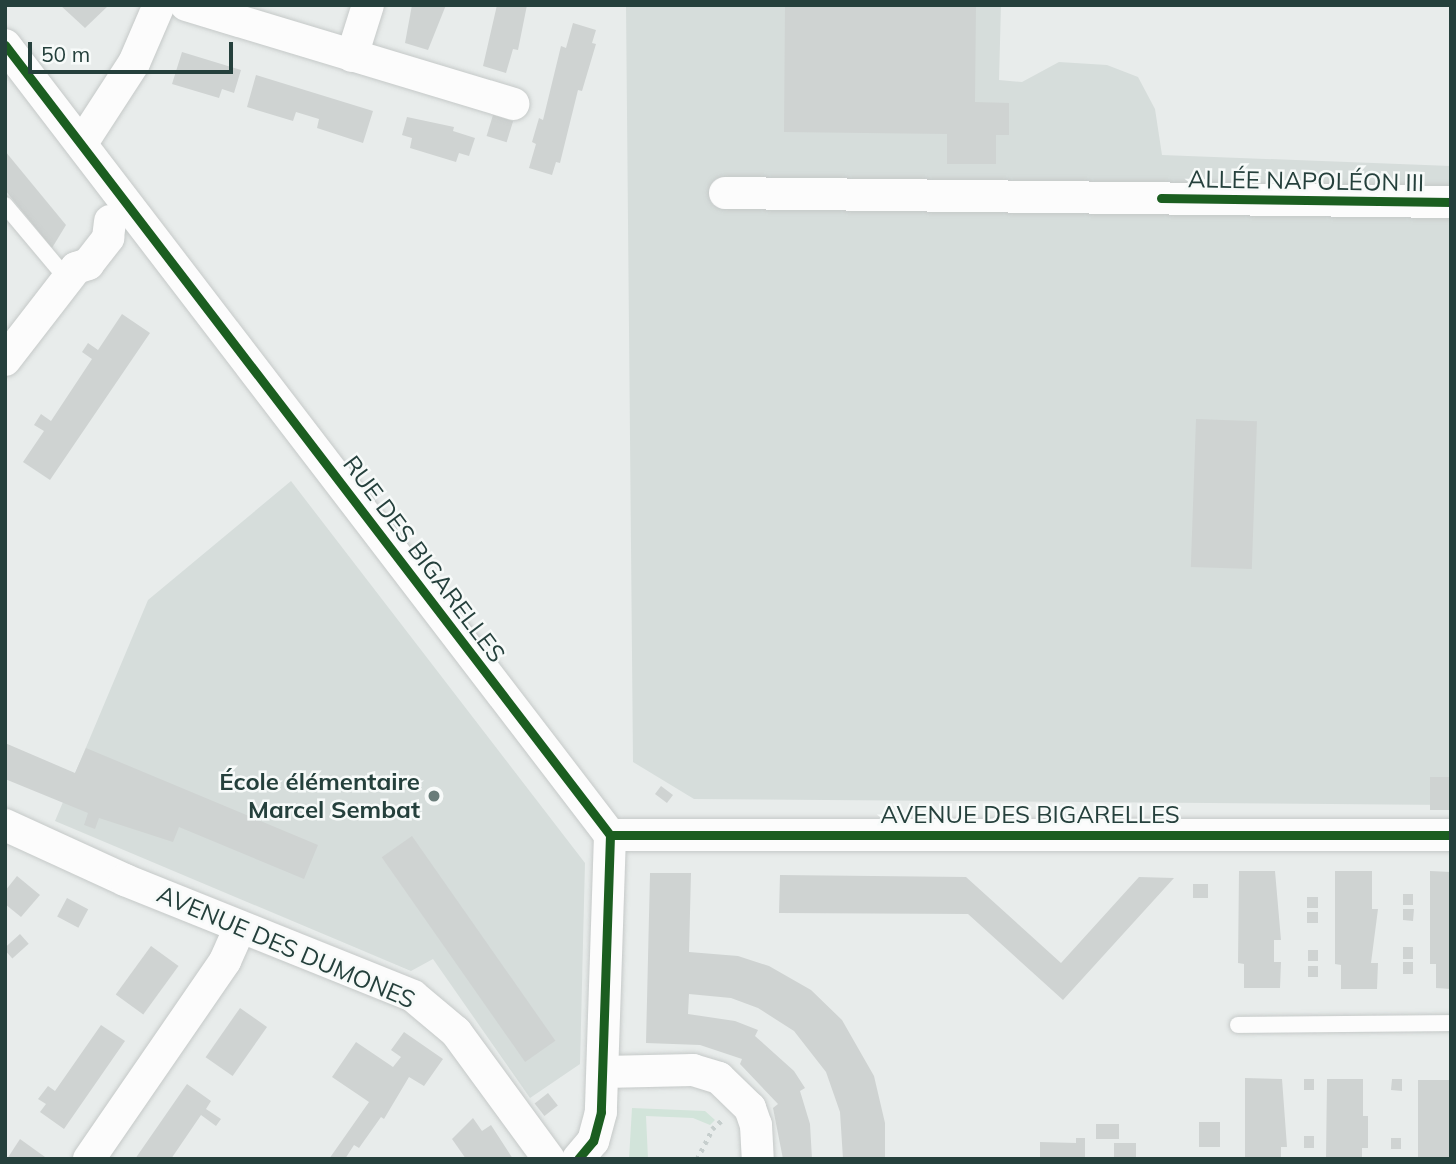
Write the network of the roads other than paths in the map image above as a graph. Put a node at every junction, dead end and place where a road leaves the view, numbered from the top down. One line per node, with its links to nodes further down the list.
1 (159, 5): 7 (street)
2 (186, 5): 5 (street)
3 (369, 5): 5 (street)
4 (5, 45): 7 (street, RUE DES BIGARELLES)
5 (352, 56): 6 (street)
6 (513, 104)
7 (82, 143): 11 (street, RUE DES BIGARELLES)
8 (725, 193): 9 (street, ALLÉE NAPOLÉON III)
9 (1451, 201)
10 (5, 205): 12 (lane)
11 (120, 213): 12 (street); 15 (street, RUE DES BIGARELLES)
12 (71, 274): 13 (street)
13 (5, 360)
14 (5, 825): 17 (street, AVENUE DES DUMONES)
15 (610, 835): 16 (street, AVENUE DES BIGARELLES); 20 (street)
16 (1451, 835)
17 (240, 927): 21 (street); 22 (street, AVENUE DES DUMONES)
18 (1451, 1023): 19 (lane)
19 (1238, 1025)
20 (604, 1072): 23 (street); 24 (street)
21 (89, 1159)
22 (549, 1159)
23 (578, 1159)
24 (758, 1159)

